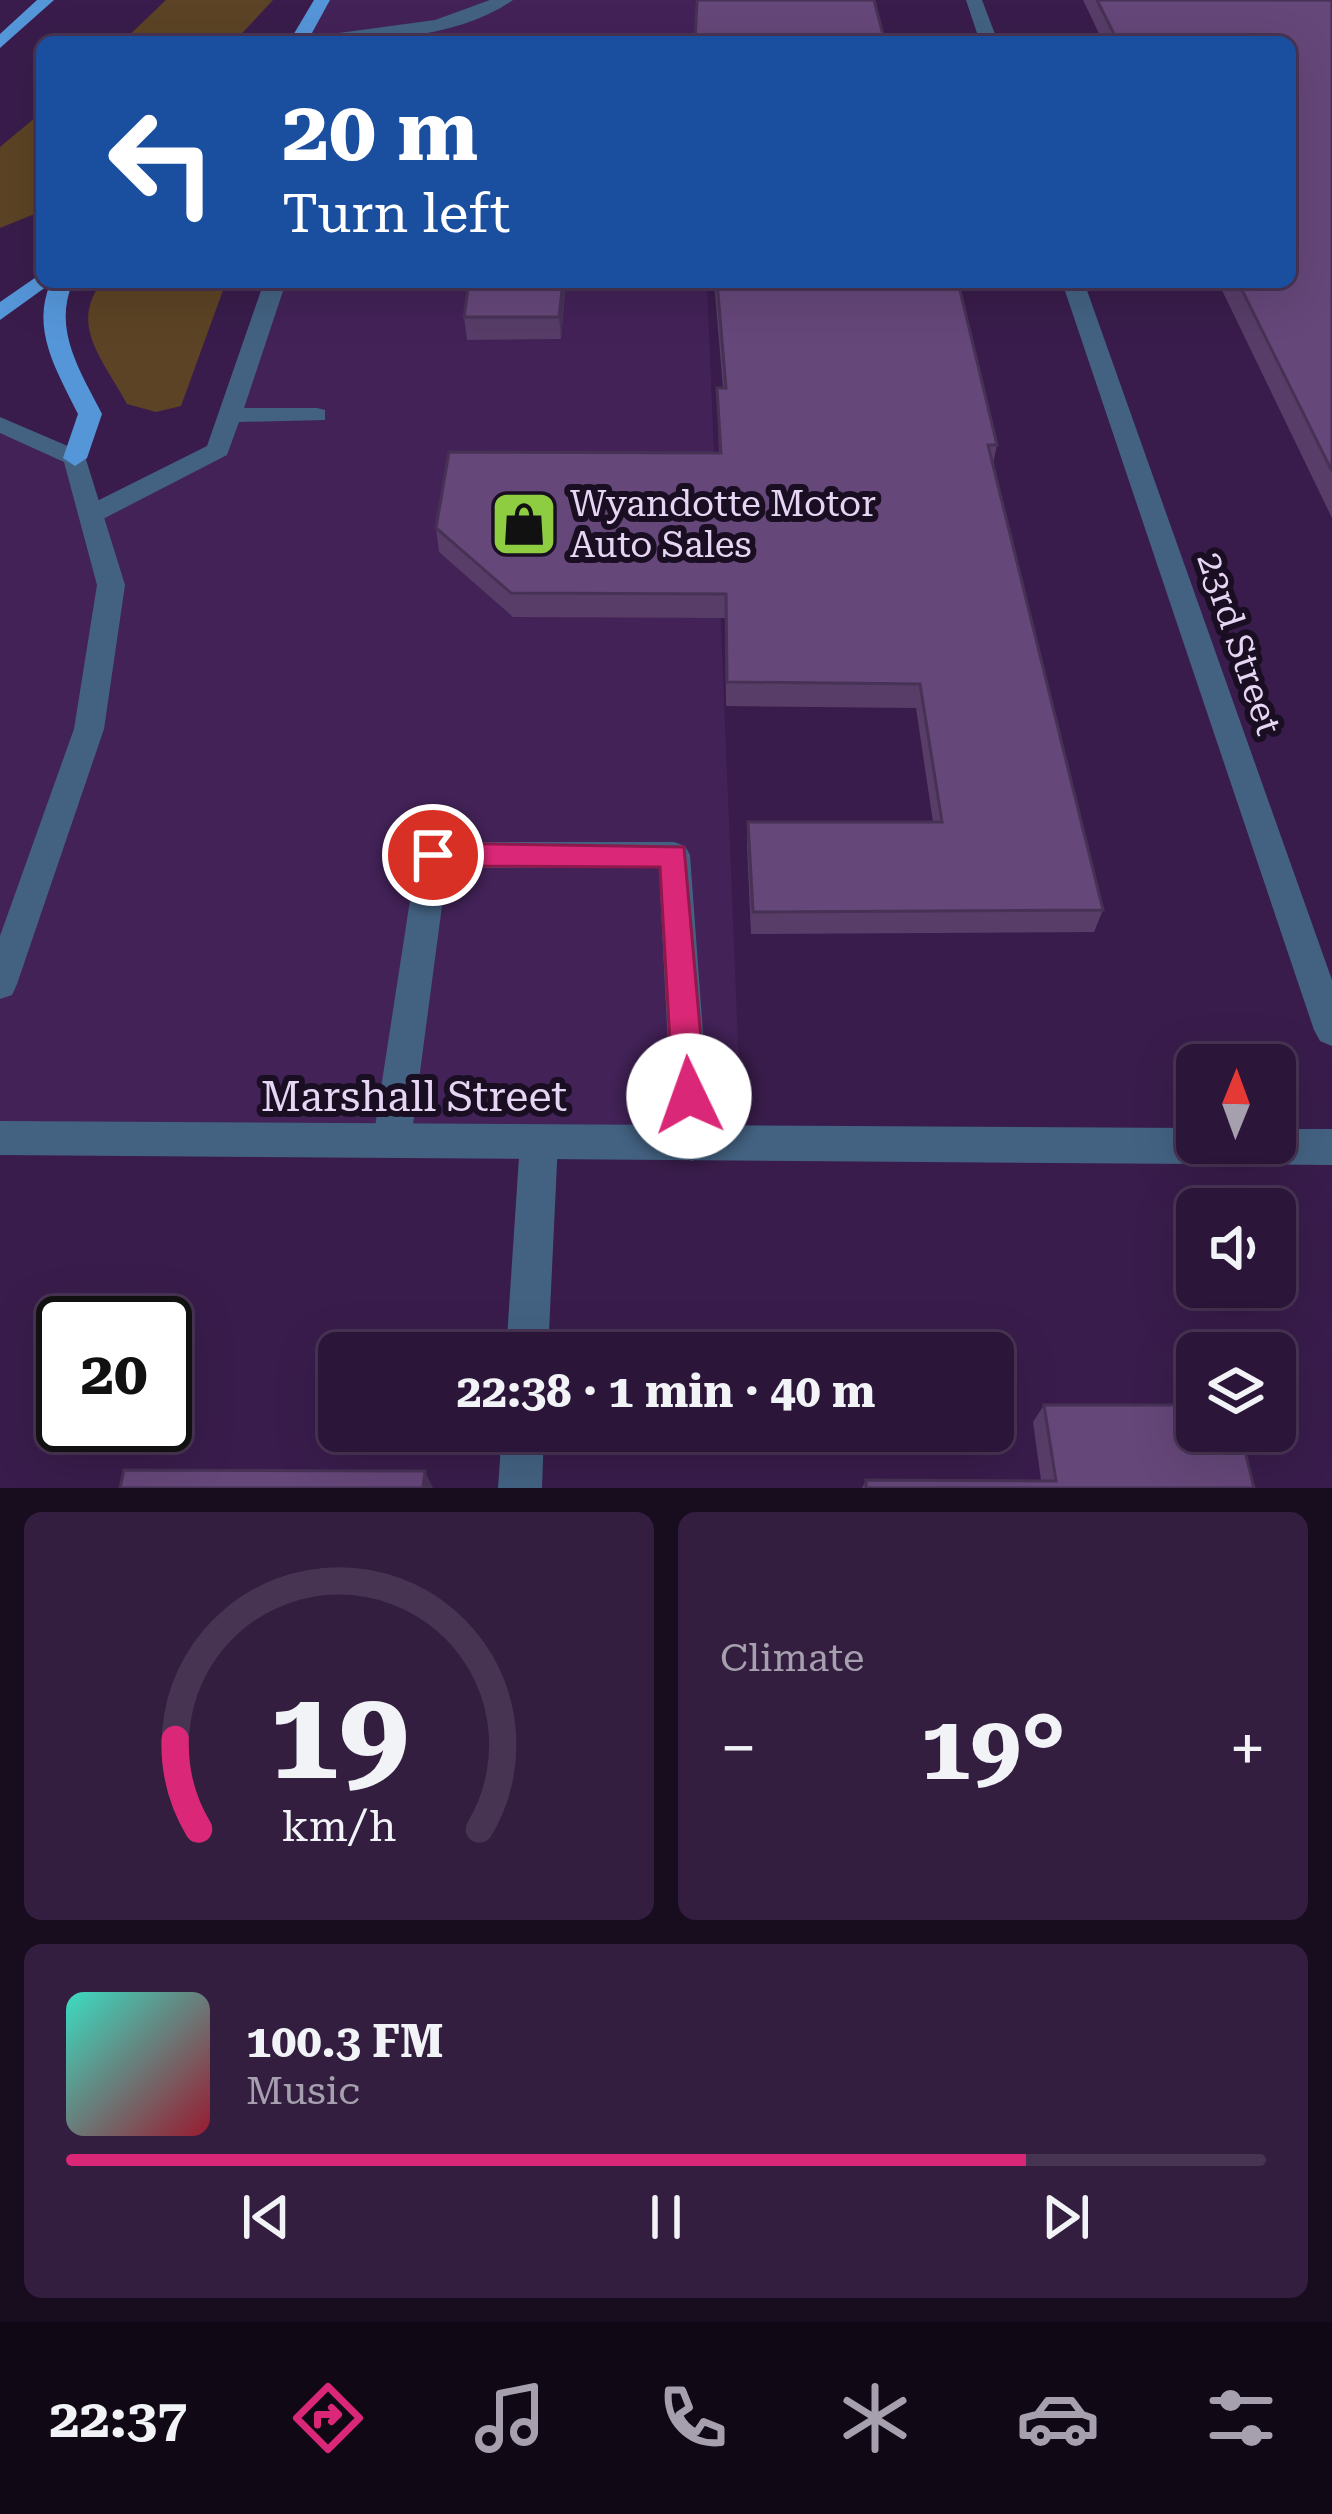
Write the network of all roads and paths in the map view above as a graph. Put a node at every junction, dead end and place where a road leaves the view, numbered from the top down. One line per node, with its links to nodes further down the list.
1 (46, 0): 8 (main road)
2 (322, 0): 5 (main road)
3 (505, 0): 6 (street)
4 (974, 0): 7 (street)
5 (301, 36)
6 (355, 36)
7 (986, 36)
8 (0, 43)
9 (36, 284): 13 (main road)
10 (60, 288): 17 (main road)
11 (273, 288): 14 (street)
12 (1074, 288): 20 (street, 23rd Street)
13 (0, 313)
14 (230, 415): 15 (street); 18 (street)
15 (317, 415)
16 (0, 424): 17 (street)
17 (76, 458): 18 (street)
18 (92, 514): 19 (street)
19 (0, 984)
20 (1332, 1030)
21 (0, 1138): 22 (street, Marshall Street)
22 (392, 1140): 23 (street, Marshall Street); 24 (street)
23 (538, 1142): 24 (street, Marshall Street); 26 (street)
24 (692, 1143): 25 (street, Marshall Street)
25 (1332, 1147)
26 (528, 1332)
27 (522, 1452): 28 (street)
28 (520, 1488)

